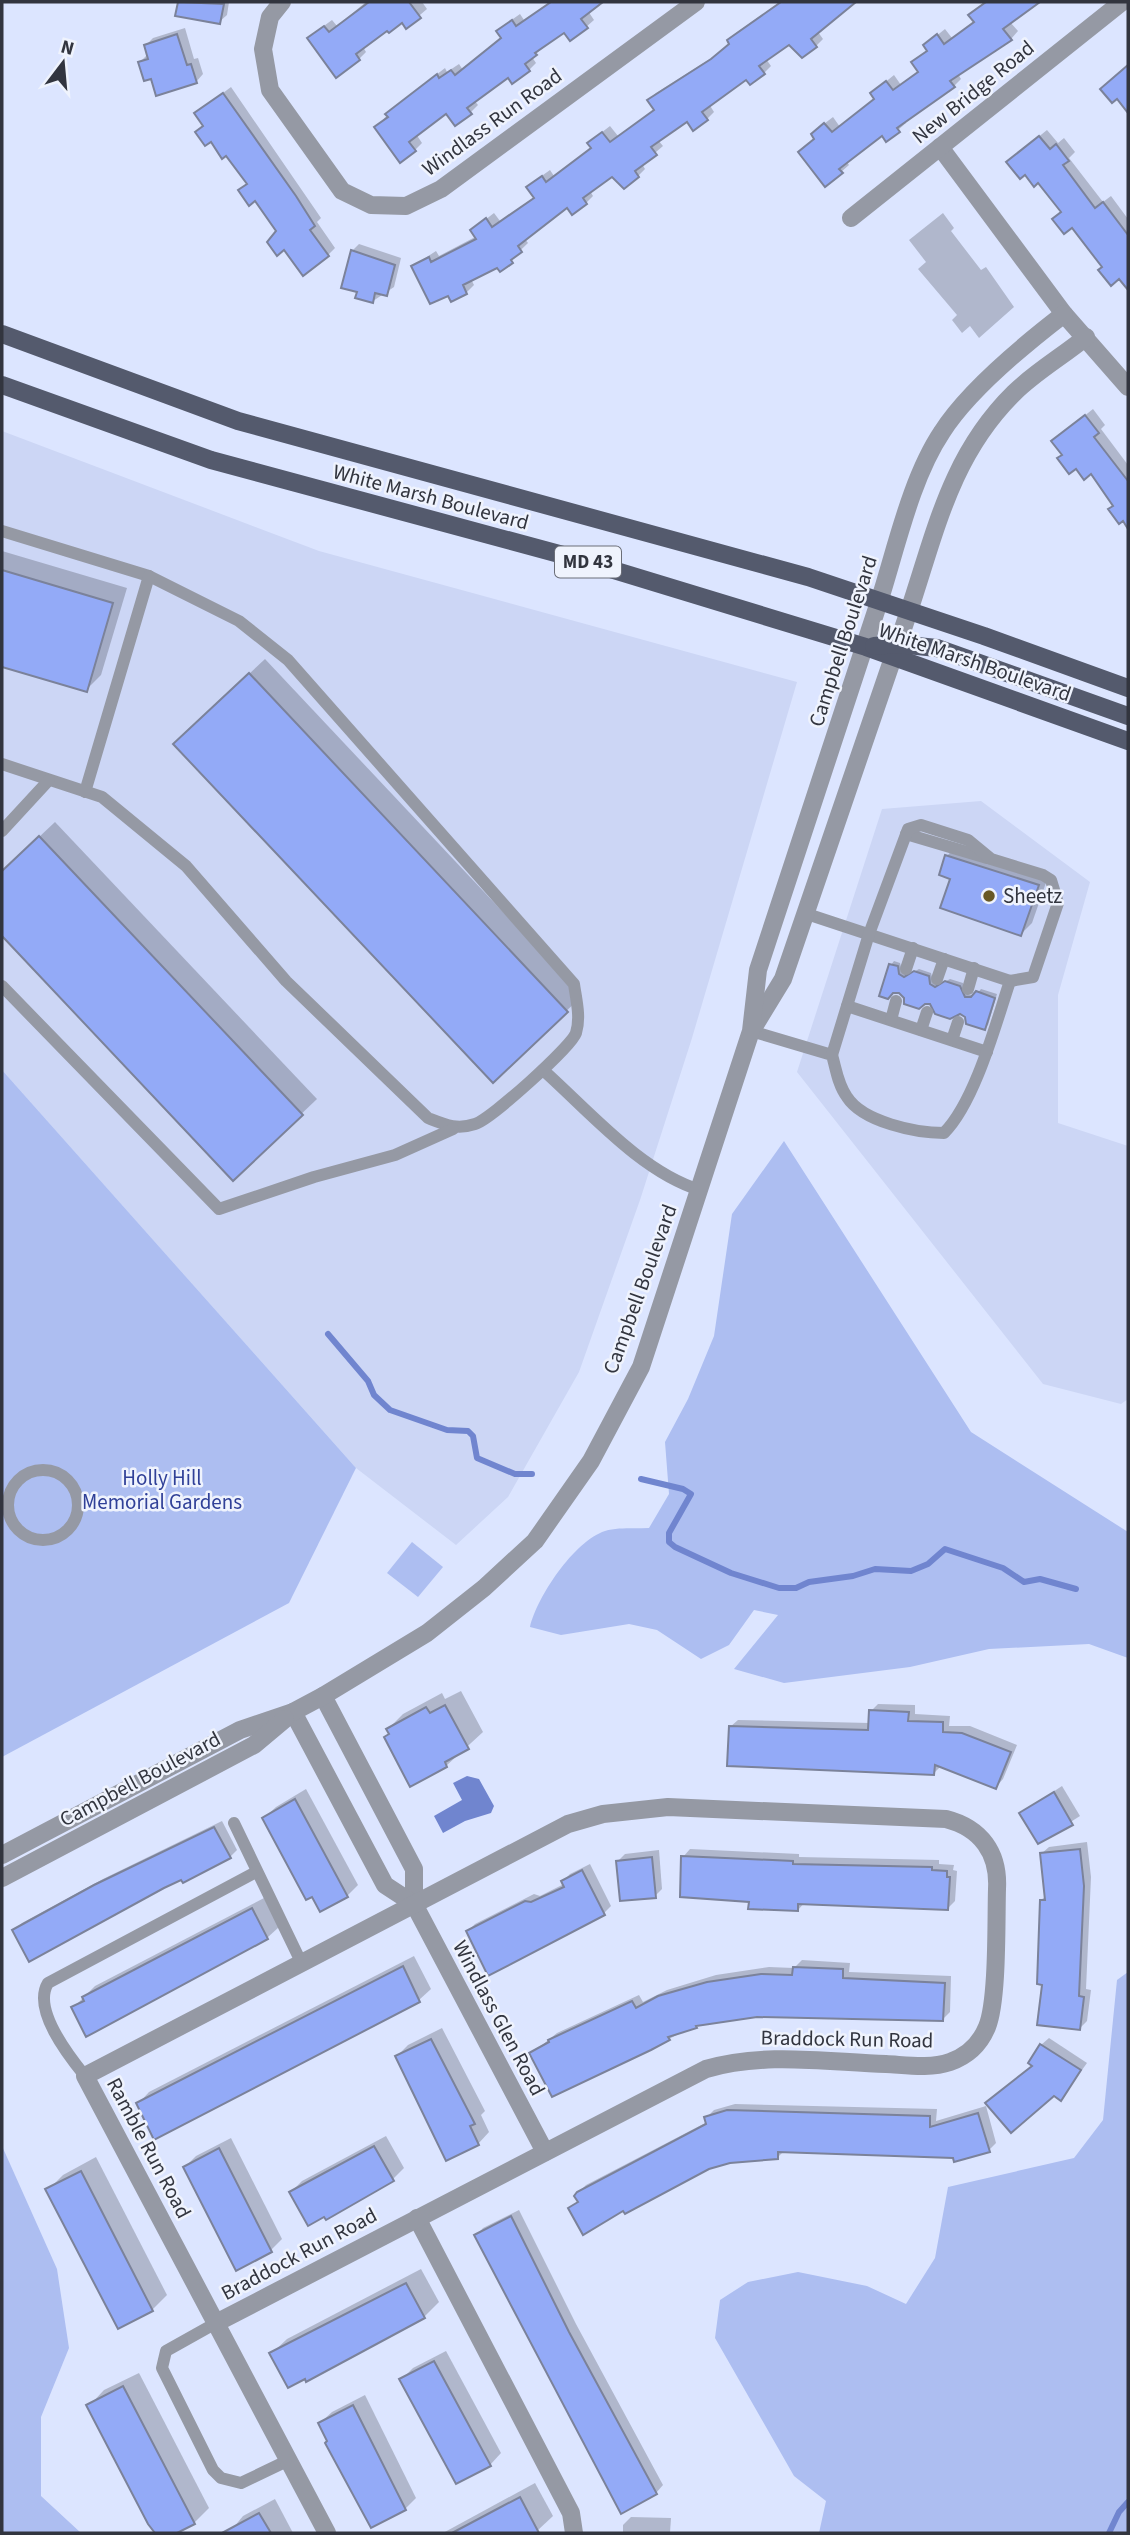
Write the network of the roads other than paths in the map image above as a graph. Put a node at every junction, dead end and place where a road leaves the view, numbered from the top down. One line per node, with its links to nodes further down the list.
1 (282, 2): 2 (street, Windlass Run Road)
2 (696, 2)
3 (1122, 2): 4 (street, New Bridge Road)
4 (940, 147): 5 (street, New Bridge Road); 6 (street)
5 (851, 218)
6 (1064, 314): 8 (street); 13 (street, Campbell Boulevard)
7 (2, 334): 13 (main road, White Marsh Boulevard / MD 43)
8 (1086, 337): 10 (street); 14 (street, Campbell Boulevard)
9 (2, 385): 15 (main road, White Marsh Boulevard / MD 43)
10 (1128, 387)
11 (2, 531): 12 (lane)
12 (149, 576): 22 (lane); 44 (lane)
13 (879, 602): 14 (main road, White Marsh Boulevard / MD 43); 15 (street, Campbell Boulevard)
14 (909, 611): 16 (street, Campbell Boulevard); 17 (main road, White Marsh Boulevard / MD 43)
15 (866, 647): 16 (main road); 40 (street, Campbell Boulevard)
16 (895, 650): 18 (main road); 19 (main road, White Marsh Boulevard); 24 (street, Campbell Boulevard)
17 (1128, 688)
18 (1128, 716)
19 (1128, 741)
20 (2, 764): 21 (lane)
21 (49, 780): 22 (lane); 23 (lane)
22 (85, 792): 45 (lane)
23 (2, 831)
24 (807, 914): 25 (lane); 40 (street, Campbell Boulevard)
25 (869, 934): 26 (lane); 31 (lane); 35 (lane)
26 (913, 948): 27 (lane); 29 (lane)
27 (944, 959): 28 (lane); 30 (lane)
28 (974, 968): 31 (lane); 33 (lane)
29 (906, 969)
30 (937, 979)
31 (1010, 981): 42 (lane)
32 (2, 986): 45 (lane)
33 (968, 989)
34 (896, 1001): 37 (lane)
35 (847, 1006): 37 (lane); 43 (lane)
36 (927, 1012): 39 (lane)
37 (891, 1020): 39 (lane)
38 (958, 1021): 41 (lane)
39 (921, 1030): 41 (lane)
40 (751, 1031): 43 (lane); 46 (street, Campbell Boulevard)
41 (952, 1040): 42 (lane)
42 (987, 1052): 43 (lane)
43 (832, 1055)
44 (543, 1070): 45 (lane); 46 (lane)
45 (453, 1129)
46 (700, 1190): 48 (street, Campbell Boulevard)
47 (5, 1503): 47 (lane)
48 (323, 1696): 49 (street, Campbell Boulevard); 54 (street, Windlass Glen Road)
49 (293, 1712): 51 (street, Campbell Boulevard); 53 (street, Campbell Boulevard); 54 (street, Windlass Glen Road)
50 (234, 1823): 52 (lane)
51 (2, 1855)
52 (256, 1872): 55 (lane); 56 (lane)
53 (2, 1878)
54 (414, 1905): 55 (street, Ramble Run Road); 57 (street, Windlass Glen Road); 57 (street, Braddock Run Road)
55 (302, 1964): 56 (street, Ramble Run Road)
56 (85, 2076): 59 (street, Ramble Run Road)
57 (545, 2152): 58 (street, Braddock Run Road)
58 (416, 2218): 59 (street, Braddock Run Road); 62 (street)
59 (216, 2323): 60 (street, Ramble Run Road); 60 (lane)
60 (289, 2460): 61 (street, Ramble Run Road)
61 (327, 2533)
62 (574, 2533)

